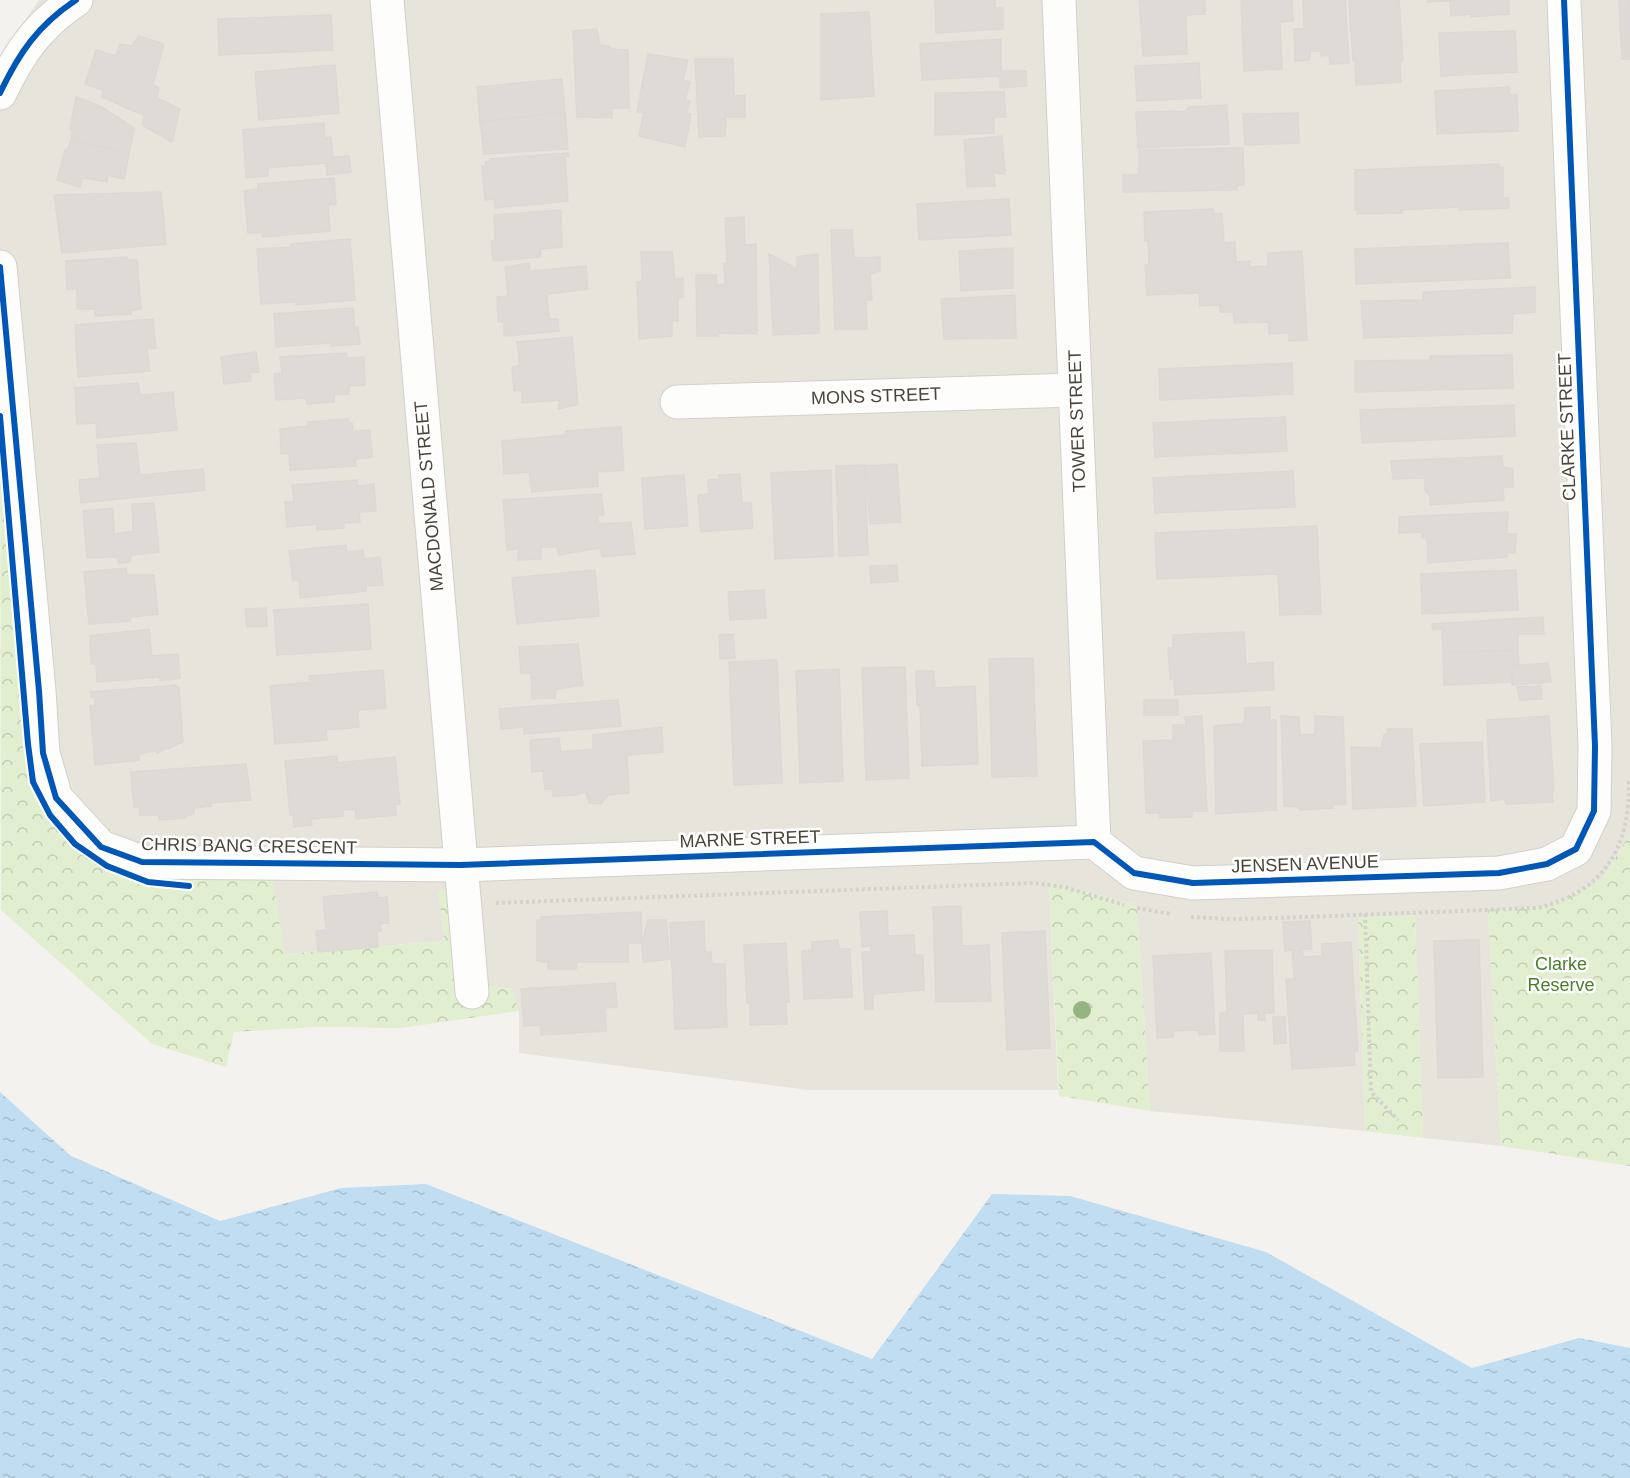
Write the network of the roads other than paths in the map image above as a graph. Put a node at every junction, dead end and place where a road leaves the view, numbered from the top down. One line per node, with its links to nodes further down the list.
1 (76, 0): 5 (street)
2 (387, 0): 11 (street, MACDONALD STREET)
3 (1059, 0): 7 (street, TOWER STREET)
4 (1564, 0): 10 (street, CLARKE STREET)
5 (0, 93)
6 (0, 267): 11 (street, CHRIS BANG CRESCENT)
7 (1075, 390): 8 (street, MONS STREET); 9 (street, TOWER STREET)
8 (677, 402)
9 (1094, 842): 10 (street, JENSEN AVENUE); 11 (street, MARNE STREET)
10 (1576, 849)
11 (460, 865): 12 (street, MACDONALD STREET)
12 (472, 992)

